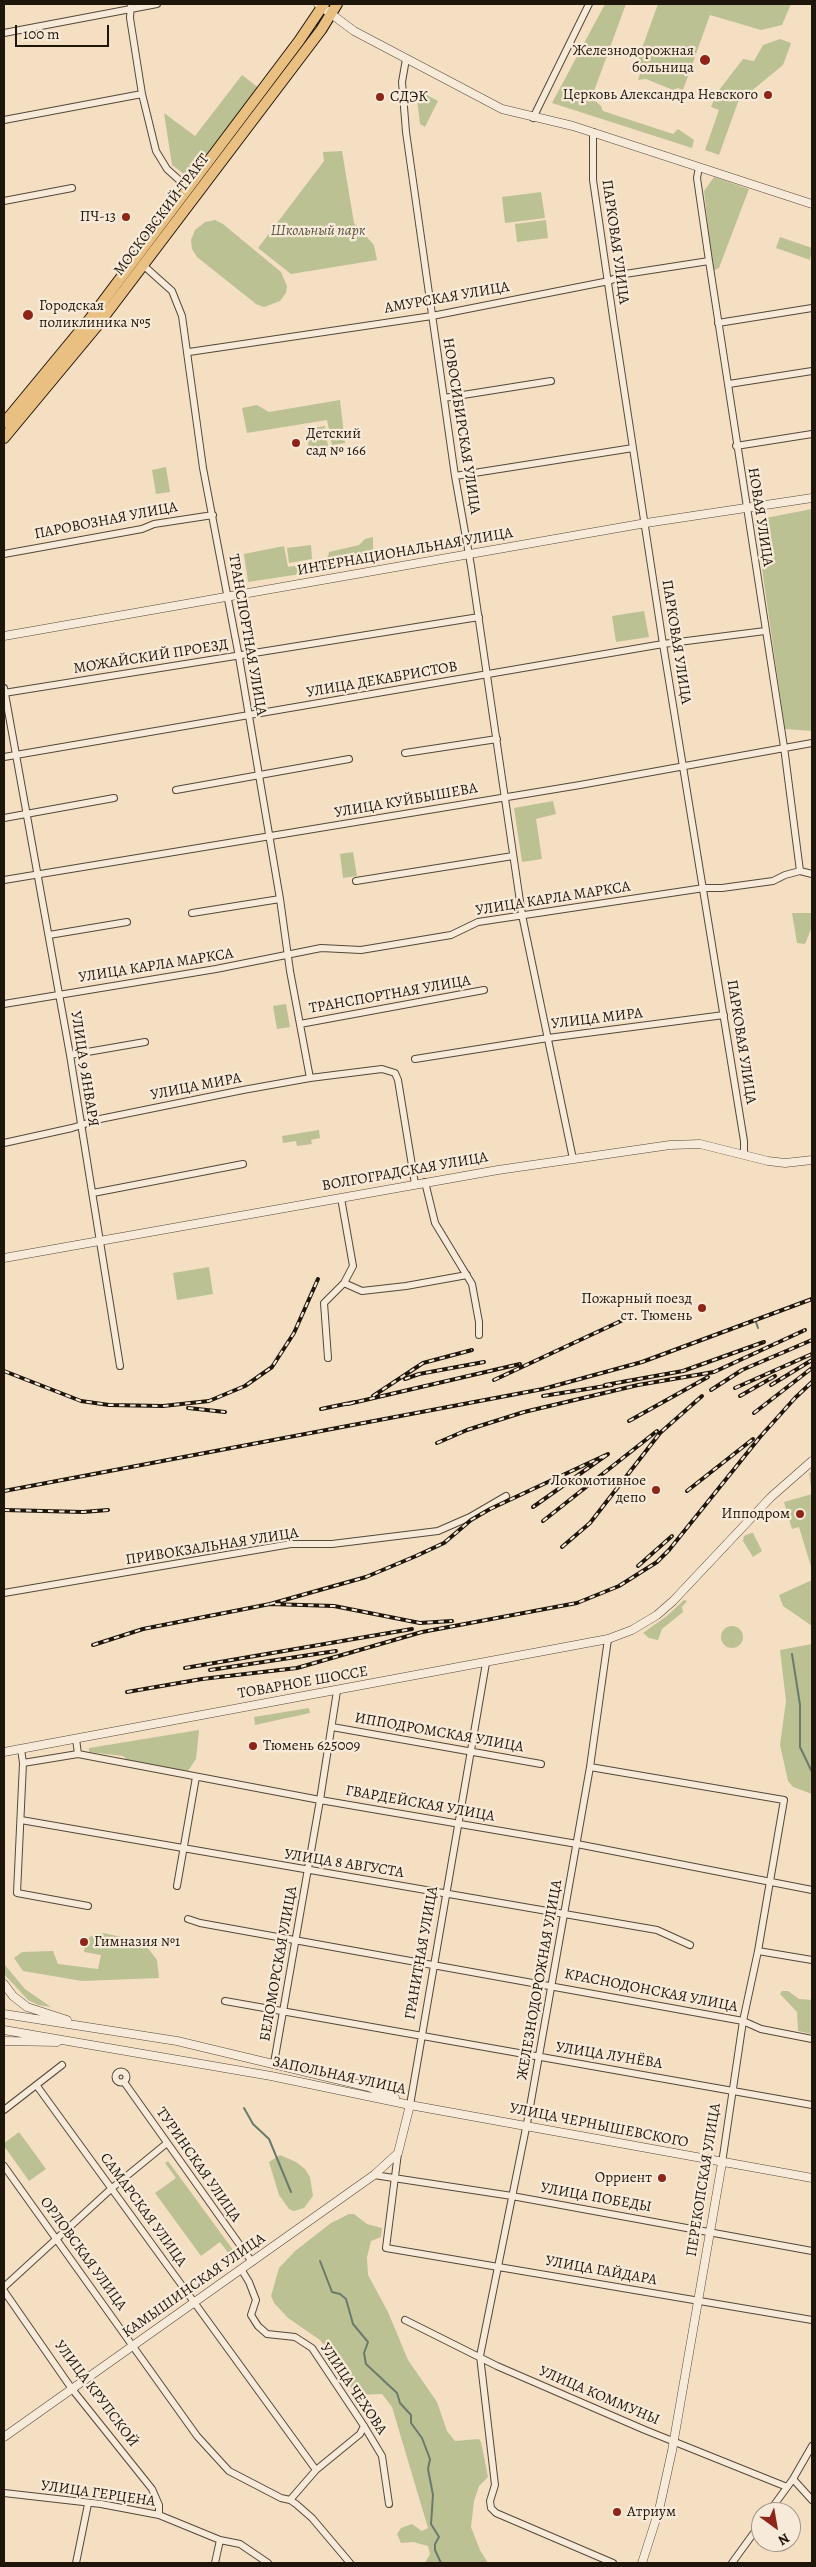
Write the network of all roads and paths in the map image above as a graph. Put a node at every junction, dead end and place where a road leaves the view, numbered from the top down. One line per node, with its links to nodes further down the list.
1 (157, 4): 5 (street)
2 (337, 4): 6 (main road, МОСКОВСКИЙ ТРАКТ)
3 (589, 4): 10 (street)
4 (321, 5): 6 (street); 15 (main road, МОСКОВСКИЙ ТРАКТ)
5 (131, 6): 7 (street); 9 (street)
6 (330, 16): 8 (street); 19 (main road, МОСКОВСКИЙ ТРАКТ)
7 (4, 33)
8 (406, 59): 10 (street); 22 (street, НОВОСИБИРСКАЯ УЛИЦА)
9 (142, 94): 11 (street); 15 (street)
10 (533, 118): 12 (street)
11 (4, 120)
12 (593, 132): 13 (street); 20 (street, ПАРКОВАЯ УЛИЦА)
13 (699, 167): 17 (street); 18 (street, НОВАЯ УЛИЦА)
14 (72, 188): 16 (street)
15 (188, 188): 29 (main road, МОСКОВСКИЙ ТРАКТ)
16 (4, 201)
17 (812, 204)
18 (709, 261): 20 (street, АМУРСКАЯ УЛИЦА); 23 (street, НОВАЯ УЛИЦА)
19 (143, 265): 24 (street, ТРАНСПОРТНАЯ УЛИЦА); 31 (main road, МОСКОВСКИЙ ТРАКТ)
20 (608, 281): 22 (street, АМУРСКАЯ УЛИЦА); 33 (street, ПАРКОВАЯ УЛИЦА)
21 (812, 308): 23 (street)
22 (432, 316): 24 (street, АМУРСКАЯ УЛИЦА); 28 (street, НОВОСИБИРСКАЯ УЛИЦА)
23 (718, 323): 27 (street, НОВАЯ УЛИЦА)
24 (189, 352): 37 (street, ТРАНСПОРТНАЯ УЛИЦА)
25 (812, 371): 27 (street)
26 (551, 381): 28 (street)
27 (729, 384): 32 (street, НОВАЯ УЛИЦА)
28 (444, 398): 34 (street, НОВОСИБИРСКАЯ УЛИЦА)
29 (4, 423)
30 (812, 434): 32 (street)
31 (4, 438)
32 (736, 446): 36 (street, НОВАЯ УЛИЦА)
33 (633, 448): 34 (street); 38 (street, ПАРКОВАЯ УЛИЦА)
34 (455, 476): 40 (street, НОВОСИБИРСКАЯ УЛИЦА)
35 (812, 498): 36 (street, ИНТЕРНАЦИОНАЛЬНАЯ УЛИЦА)
36 (745, 508): 38 (street, ИНТЕРНАЦИОНАЛЬНАЯ УЛИЦА); 43 (street, НОВАЯ УЛИЦА)
37 (213, 515): 39 (street, ПАРОВОЗНАЯ УЛИЦА); 41 (street, ТРАНСПОРТНАЯ УЛИЦА)
38 (646, 523): 40 (street, ИНТЕРНАЦИОНАЛЬНАЯ УЛИЦА); 45 (street, ПАРКОВАЯ УЛИЦА)
39 (4, 554)
40 (469, 555): 41 (street, ИНТЕРНАЦИОНАЛЬНАЯ УЛИЦА); 42 (street, НОВОСИБИРСКАЯ УЛИЦА)
41 (228, 596): 44 (street, ИНТЕРНАЦИОНАЛЬНАЯ УЛИЦА); 46 (street, ТРАНСПОРТНАЯ УЛИЦА)
42 (479, 618): 46 (street, МОЖАЙСКИЙ ПРОЕЗД); 47 (street, НОВОСИБИРСКАЯ УЛИЦА)
43 (765, 631): 45 (street, УЛИЦА ДЕКАБРИСТОВ); 52 (street, НОВАЯ УЛИЦА)
44 (4, 636)
45 (663, 644): 47 (street, УЛИЦА ДЕКАБРИСТОВ); 57 (street, ПАРКОВАЯ УЛИЦА)
46 (239, 657): 48 (street, МОЖАЙСКИЙ ПРОЕЗД); 49 (street, ТРАНСПОРТНАЯ УЛИЦА)
47 (488, 673): 49 (street, УЛИЦА ДЕКАБРИСТОВ); 50 (street, НОВОСИБИРСКАЯ УЛИЦА)
48 (4, 691): 54 (street, УЛИЦА 9 ЯНВАРЯ)
49 (249, 716): 54 (street, УЛИЦА ДЕКАБРИСТОВ); 58 (street, ТРАНСПОРТНАЯ УЛИЦА)
50 (497, 739): 53 (street); 60 (street, НОВОСИБИРСКАЯ УЛИЦА)
51 (812, 742): 52 (street, УЛИЦА КУЙБЫШЕВА)
52 (784, 747): 57 (street, УЛИЦА КУЙБЫШЕВА); 66 (street, НОВАЯ УЛИЦА)
53 (405, 753)
54 (17, 755): 55 (street, УЛИЦА ДЕКАБРИСТОВ); 62 (street, УЛИЦА 9 ЯНВАРЯ)
55 (4, 757)
56 (349, 759): 58 (street)
57 (684, 766): 60 (street, УЛИЦА КУЙБЫШЕВА); 71 (street, ПАРКОВАЯ УЛИЦА)
58 (259, 775): 59 (street); 64 (street, ТРАНСПОРТНАЯ УЛИЦА)
59 (176, 790)
60 (505, 796): 64 (street, УЛИЦА КУЙБЫШЕВА); 65 (street, НОВОСИБИРСКАЯ УЛИЦА)
61 (114, 798): 62 (street)
62 (27, 813): 63 (street); 67 (street, УЛИЦА 9 ЯНВАРЯ)
63 (4, 818)
64 (270, 836): 67 (street, УЛИЦА КУЙБЫШЕВА); 72 (street, ТРАНСПОРТНАЯ УЛИЦА)
65 (513, 856): 70 (street); 74 (street, НОВОСИБИРСКАЯ УЛИЦА)
66 (800, 871): 68 (street); 71 (street, УЛИЦА КАРЛА МАРКСА)
67 (38, 874): 69 (street, УЛИЦА КУЙБЫШЕВА); 76 (street, УЛИЦА 9 ЯНВАРЯ)
68 (812, 874)
69 (4, 880)
70 (356, 881)
71 (704, 888): 74 (street, УЛИЦА КАРЛА МАРКСА); 81 (street, ПАРКОВАЯ УЛИЦА)
72 (280, 899): 73 (street); 77 (street, ТРАНСПОРТНАЯ УЛИЦА)
73 (192, 913)
74 (522, 915): 77 (street, УЛИЦА КАРЛА МАРКСА); 83 (street, НОВОСИБИРСКАЯ УЛИЦА)
75 (127, 922): 76 (street)
76 (49, 935): 79 (street, УЛИЦА 9 ЯНВАРЯ)
77 (288, 956): 79 (street, УЛИЦА КАРЛА МАРКСА); 82 (street, ТРАНСПОРТНАЯ УЛИЦА)
78 (484, 990): 82 (street, ТРАНСПОРТНАЯ УЛИЦА)
79 (60, 994): 80 (street, УЛИЦА КАРЛА МАРКСА); 85 (street, УЛИЦА 9 ЯНВАРЯ)
80 (4, 1004)
81 (724, 1015): 83 (street, УЛИЦА МИРА); 90 (street, ПАРКОВАЯ УЛИЦА)
82 (300, 1024): 87 (street, ТРАНСПОРТНАЯ УЛИЦА)
83 (548, 1038): 86 (street, УЛИЦА МИРА); 91 (street, НОВОСИБИРСКАЯ УЛИЦА)
84 (145, 1042): 85 (street)
85 (70, 1055): 88 (street, УЛИЦА 9 ЯНВАРЯ)
86 (415, 1059)
87 (310, 1078): 88 (street, УЛИЦА МИРА); 95 (street, УЛИЦА МИРА)
88 (80, 1125): 89 (street, УЛИЦА МИРА); 96 (street, УЛИЦА 9 ЯНВАРЯ)
89 (4, 1143)
90 (744, 1155): 91 (street, ВОЛГОГРАДСКАЯ УЛИЦА); 92 (street, ВОЛГОГРАДСКАЯ УЛИЦА)
91 (572, 1159): 94 (street, ВОЛГОГРАДСКАЯ УЛИЦА)
92 (812, 1160)
93 (243, 1164): 96 (street)
94 (425, 1182): 95 (street, ВОЛГОГРАДСКАЯ УЛИЦА); 100 (street)
95 (415, 1184): 97 (street, ВОЛГОГРАДСКАЯ УЛИЦА)
96 (93, 1193): 98 (street, УЛИЦА 9 ЯНВАРЯ)
97 (341, 1198): 98 (street, ВОЛГОГРАДСКАЯ УЛИЦА); 101 (street)
98 (100, 1240): 99 (street, ВОЛГОГРАДСКАЯ УЛИЦА); 104 (street, УЛИЦА 9 ЯНВАРЯ)
99 (4, 1258)
100 (467, 1275): 101 (street); 102 (street)
101 (344, 1283): 103 (street)
102 (480, 1335)
103 (328, 1358)
104 (120, 1366)
105 (812, 1461): 108 (street, ТОВАРНОЕ ШОССЕ)
106 (506, 1496): 107 (street, ПРИВОКЗАЛЬНАЯ УЛИЦА)
107 (4, 1593)
108 (608, 1639): 109 (street, ТОВАРНОЕ ШОССЕ); 119 (street, ЖЕЛЕЗНОДОРОЖНАЯ УЛИЦА)
109 (486, 1663): 110 (street, ТОВАРНОЕ ШОССЕ); 114 (street, ГРАНИТНАЯ УЛИЦА)
110 (337, 1691): 111 (street, БЕЛОМОРСКАЯ УЛИЦА); 112 (street, ТОВАРНОЕ ШОССЕ)
111 (332, 1726): 114 (street, ИППОДРОМСКАЯ УЛИЦА); 121 (street, БЕЛОМОРСКАЯ УЛИЦА)
112 (76, 1739): 113 (street, ТОВАРНОЕ ШОССЕ); 116 (street)
113 (21, 1749): 115 (street, ТОВАРНОЕ ШОССЕ); 117 (street)
114 (472, 1751): 118 (street, ИППОДРОМСКАЯ УЛИЦА); 123 (street, ГРАНИТНАЯ УЛИЦА)
115 (4, 1752)
116 (78, 1754): 117 (street, ГВАРДЕЙСКАЯ УЛИЦА); 120 (street, ГВАРДЕЙСКАЯ УЛИЦА)
117 (23, 1763): 122 (street)
118 (541, 1764)
119 (590, 1767): 124 (street, ЖЕЛЕЗНОДОРОЖНАЯ УЛИЦА); 127 (street, ПЕРЕКОПСКАЯ УЛИЦА)
120 (196, 1777): 121 (street, ГВАРДЕЙСКАЯ УЛИЦА); 125 (street)
121 (320, 1800): 123 (street, ГВАРДЕЙСКАЯ УЛИЦА); 126 (street, БЕЛОМОРСКАЯ УЛИЦА)
122 (21, 1820): 125 (street, УЛИЦА 8 АВГУСТА); 131 (street)
123 (459, 1824): 124 (street, ГВАРДЕЙСКАЯ УЛИЦА); 130 (street, ГРАНИТНАЯ УЛИЦА)
124 (577, 1844): 127 (street, ГВАРДЕЙСКАЯ УЛИЦА); 132 (street, ЖЕЛЕЗНОДОРОЖНАЯ УЛИЦА)
125 (184, 1849): 126 (street, УЛИЦА 8 АВГУСТА); 128 (street)
126 (308, 1870): 130 (street, УЛИЦА 8 АВГУСТА); 134 (street, БЕЛОМОРСКАЯ УЛИЦА)
127 (770, 1880): 129 (street, ГВАРДЕЙСКАЯ УЛИЦА); 136 (street, ПЕРЕКОПСКАЯ УЛИЦА)
128 (177, 1886)
129 (812, 1890)
130 (446, 1894): 132 (street, УЛИЦА 8 АВГУСТА); 138 (street, ГРАНИТНАЯ УЛИЦА)
131 (88, 1906)
132 (564, 1913): 135 (street, УЛИЦА 8 АВГУСТА); 140 (street, ЖЕЛЕЗНОДОРОЖНАЯ УЛИЦА)
133 (188, 1919): 134 (street, КРАСНОДОНСКАЯ УЛИЦА)
134 (296, 1940): 138 (street, КРАСНОДОНСКАЯ УЛИЦА); 142 (street, БЕЛОМОРСКАЯ УЛИЦА)
135 (690, 1945)
136 (758, 1951): 137 (street); 144 (street, ПЕРЕКОПСКАЯ УЛИЦА)
137 (812, 1960)
138 (435, 1964): 140 (street, КРАСНОДОНСКАЯ УЛИЦА); 147 (street, ГРАНИТНАЯ УЛИЦА)
139 (4, 1984): 145 (street)
140 (551, 1985): 144 (street, КРАСНОДОНСКАЯ УЛИЦА); 151 (street, ЖЕЛЕЗНОДОРОЖНАЯ УЛИЦА)
141 (224, 2001): 142 (street, УЛИЦА ЛУНЁВА)
142 (283, 2012): 147 (street, УЛИЦА ЛУНЁВА); 152 (street, БЕЛОМОРСКАЯ УЛИЦА)
143 (4, 2014): 145 (street, ЗАПОЛЬНАЯ УЛИЦА)
144 (743, 2021): 148 (street, КРАСНОДОНСКАЯ УЛИЦА); 156 (street, ПЕРЕКОПСКАЯ УЛИЦА)
145 (76, 2024): 152 (street, ЗАПОЛЬНАЯ УЛИЦА)
146 (4, 2030): 150 (street, ЗАПОЛЬНАЯ УЛИЦА)
147 (422, 2036): 151 (street, УЛИЦА ЛУНЁВА); 157 (street, ГРАНИТНАЯ УЛИЦА)
148 (812, 2039)
149 (4, 2041): 150 (street)
150 (74, 2042): 157 (street, ЗАПОЛЬНАЯ УЛИЦА)
151 (539, 2057): 156 (street, УЛИЦА ЛУНЁВА); 160 (street, ЖЕЛЕЗНОДОРОЖНАЯ УЛИЦА)
152 (274, 2063): 157 (street, ЗАПОЛЬНАЯ УЛИЦА)
153 (62, 2065): 155 (street)
154 (124, 2082): 161 (street, ТУРИНСКАЯ УЛИЦА)
155 (37, 2086): 159 (street); 168 (street, САМАРСКАЯ УЛИЦА)
156 (733, 2090): 158 (street, УЛИЦА ЛУНЁВА); 163 (street, ПЕРЕКОПСКАЯ УЛИЦА)
157 (410, 2105): 160 (street, УЛИЦА ЧЕРНЫШЕВСКОГО); 162 (street, ГРАНИТНАЯ УЛИЦА)
158 (812, 2105)
159 (4, 2110)
160 (527, 2126): 163 (street, УЛИЦА ЧЕРНЫШЕВСКОГО); 169 (street, ЖЕЛЕЗНОДОРОЖНАЯ УЛИЦА)
161 (167, 2143): 168 (street); 174 (street, ТУРИНСКАЯ УЛИЦА)
162 (398, 2153): 165 (street, КАМЫШИНСКАЯ УЛИЦА); 166 (street, ГРАНИТНАЯ УЛИЦА)
163 (722, 2163): 167 (street, УЛИЦА ЧЕРНЫШЕВСКОГО); 170 (street, ПЕРЕКОПСКАЯ УЛИЦА)
164 (4, 2166): 171 (street, ОРЛОВСКАЯ УЛИЦА)
165 (374, 2175): 166 (street, УЛИЦА ПОБЕДЫ); 174 (street, КАМЫШИНСКАЯ УЛИЦА)
166 (396, 2178): 169 (street, УЛИЦА ПОБЕДЫ); 172 (street, ГРАНИТНАЯ УЛИЦА)
167 (812, 2178)
168 (112, 2188): 171 (street); 179 (street, САМАРСКАЯ УЛИЦА)
169 (512, 2196): 170 (street, УЛИЦА ПОБЕДЫ); 175 (street, ЖЕЛЕЗНОДОРОЖНАЯ УЛИЦА)
170 (710, 2231): 173 (street, УЛИЦА ПОБЕДЫ); 178 (street, ПЕРЕКОПСКАЯ УЛИЦА)
171 (57, 2239): 177 (street); 182 (street, ОРЛОВСКАЯ УЛИЦА)
172 (386, 2248): 175 (street, УЛИЦА ГАЙДАРА)
173 (812, 2251)
174 (252, 2262): 176 (street, КАМЫШИНСКАЯ УЛИЦА)
175 (498, 2265): 178 (street, УЛИЦА ГАЙДАРА); 183 (street, ЖЕЛЕЗНОДОРОЖНАЯ УЛИЦА)
176 (241, 2269): 179 (street, КАМЫШИНСКАЯ УЛИЦА); 185 (street, УЛИЦА ЧЕХОВА)
177 (4, 2289): 184 (street, УЛИЦА КРУПСКОЙ)
178 (698, 2300): 181 (street, УЛИЦА ГАЙДАРА); 187 (street, ПЕРЕКОПСКАЯ УЛИЦА)
179 (194, 2303): 182 (street, КАМЫШИНСКАЯ УЛИЦА); 189 (street, САМАРСКАЯ УЛИЦА)
180 (404, 2320): 183 (street, УЛИЦА КОММУНЫ)
181 (812, 2320)
182 (134, 2345): 184 (street, КАМЫШИНСКАЯ УЛИЦА); 193 (street, ОРЛОВСКАЯ УЛИЦА)
183 (480, 2356): 187 (street, УЛИЦА КОММУНЫ); 205 (street, ЖЕЛЕЗНОДОРОЖНАЯ УЛИЦА)
184 (72, 2389): 186 (street, КАМЫШИНСКАЯ УЛИЦА); 198 (street, УЛИЦА КРУПСКОЙ)
185 (364, 2426): 189 (street); 197 (street, УЛИЦА ЧЕХОВА)
186 (6, 2432)
187 (674, 2440): 191 (street, УЛИЦА КОММУНЫ); 206 (street, ПЕРЕКОПСКАЯ УЛИЦА)
188 (812, 2446): 190 (street)
189 (316, 2470): 193 (street)
190 (793, 2479): 191 (street); 194 (street)
191 (787, 2487): 195 (street)
192 (4, 2493): 196 (street, УЛИЦА ГЕРЦЕНА)
193 (290, 2500): 204 (street, ОРЛОВСКАЯ УЛИЦА)
194 (812, 2500)
195 (776, 2502)
196 (88, 2504): 198 (street, УЛИЦА ГЕРЦЕНА); 201 (street)
197 (389, 2504)
198 (159, 2515): 200 (street, УЛИЦА ГЕРЦЕНА)
199 (751, 2537): 207 (street)
200 (220, 2540): 202 (street); 203 (street, УЛИЦА ГЕРЦЕНА)
201 (76, 2563)
202 (215, 2563)
203 (268, 2563)
204 (350, 2563)
205 (613, 2563)
206 (642, 2563)
207 (732, 2563)

